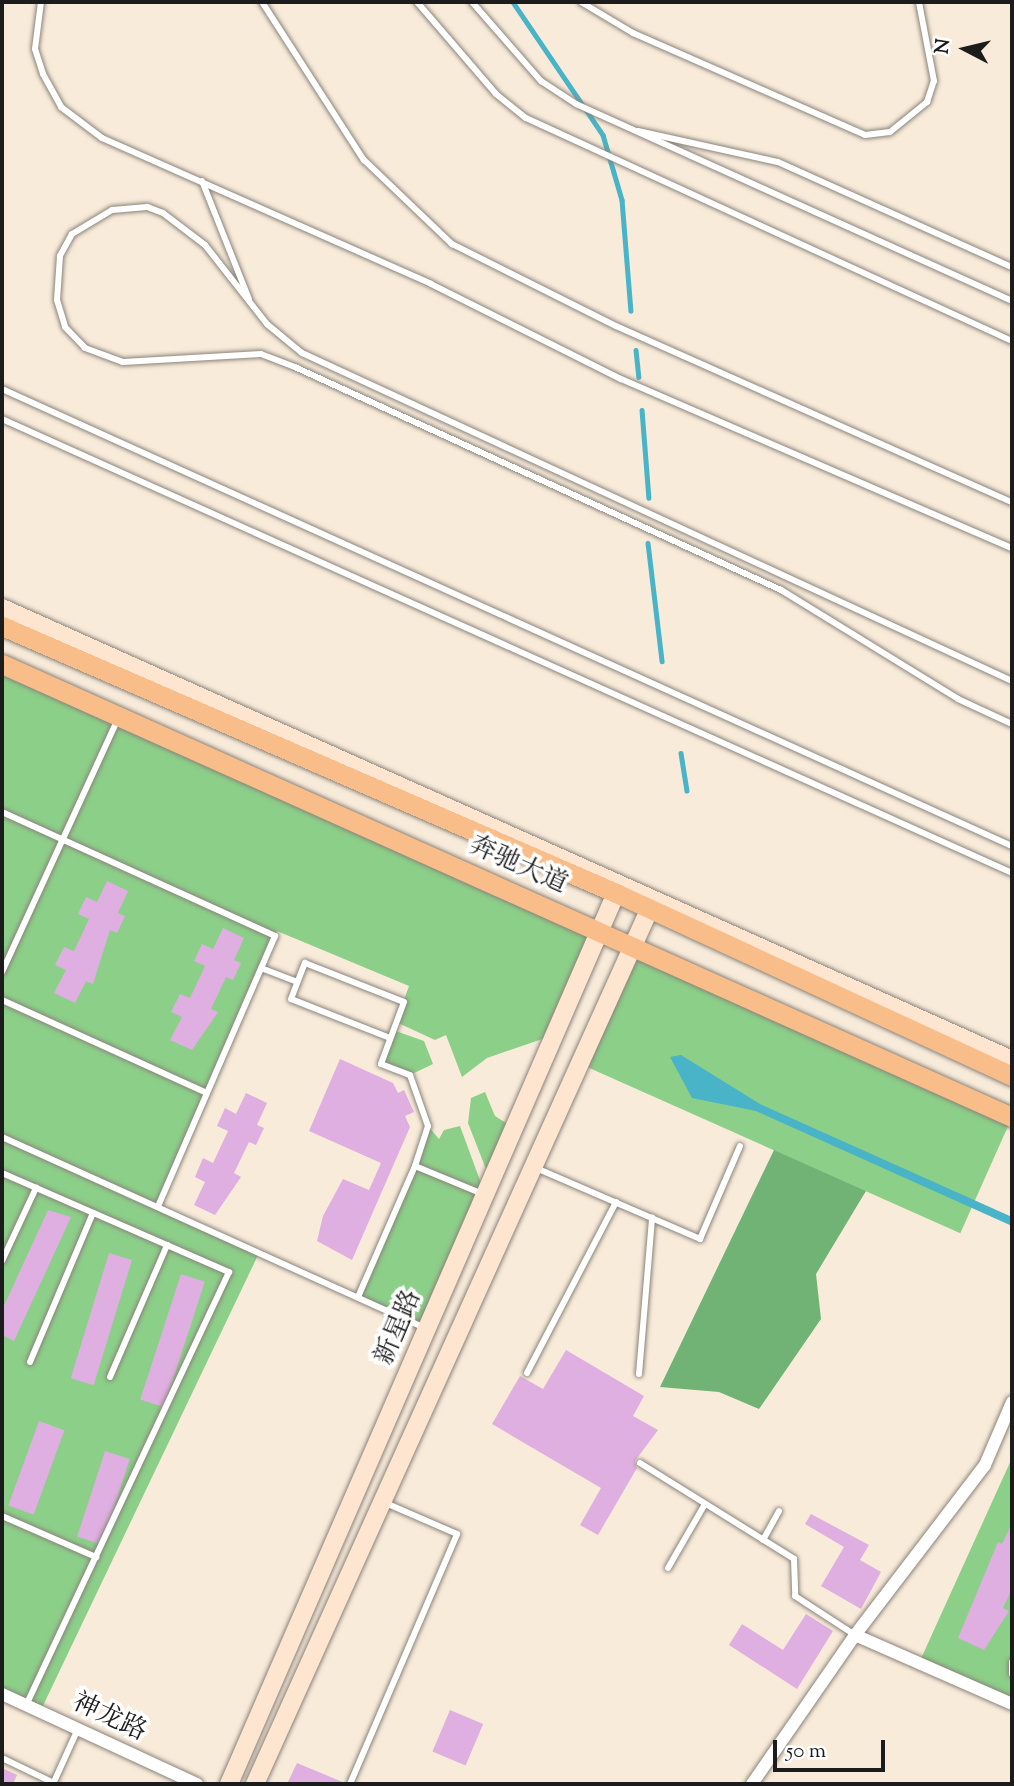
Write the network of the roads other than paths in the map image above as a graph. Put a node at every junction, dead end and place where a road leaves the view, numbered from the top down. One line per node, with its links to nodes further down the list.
1 (41, 2): 8 (lane)
2 (262, 2): 15 (lane)
3 (417, 2): 12 (lane)
4 (472, 2): 7 (lane)
5 (581, 2): 6 (lane)
6 (919, 2)
7 (625, 128): 9 (lane); 10 (lane)
8 (202, 181): 11 (lane); 16 (lane)
9 (1012, 267)
10 (1012, 301)
11 (251, 304): 20 (lane); 22 (lane)
12 (1012, 341)
13 (2, 389): 25 (lane)
14 (2, 419): 26 (lane)
15 (1012, 502)
16 (1012, 548)
17 (2, 608): 28 (main road)
18 (2, 626): 27 (main road, 奔驰大道)
19 (2, 664): 21 (main road, 奔驰大道)
20 (1012, 681)
21 (120, 717): 24 (lane); 29 (main road, 奔驰大道)
22 (1012, 724)
23 (2, 812): 24 (lane)
24 (64, 841): 31 (lane); 32 (lane)
25 (1012, 846)
26 (1012, 873)
27 (616, 893): 28 (main road, 奔驰大道); 29 (main road, 新星路)
28 (664, 910): 30 (main road, 新星路); 36 (main road); 37 (main road, 奔驰大道)
29 (600, 931): 30 (main road, 奔驰大道); 46 (main road, 新星路)
30 (630, 945): 39 (main road, 奔驰大道); 43 (main road, 新星路)
31 (261, 968): 33 (lane); 38 (lane)
32 (2, 972)
33 (298, 982): 35 (lane); 35 (lane)
34 (2, 1000): 38 (lane)
35 (390, 1038): 42 (lane)
36 (1012, 1060)
37 (1012, 1076)
38 (207, 1093): 48 (lane)
39 (1012, 1117)
40 (2, 1136): 48 (lane)
41 (740, 1146): 50 (lane)
42 (415, 1166): 46 (lane); 53 (lane)
43 (531, 1166): 47 (lane); 61 (main road, 新星路)
44 (2, 1173): 45 (lane)
45 (36, 1188): 49 (lane); 52 (lane)
46 (485, 1194): 54 (main road, 新星路)
47 (616, 1202): 50 (lane); 56 (lane)
48 (158, 1207): 53 (lane)
49 (93, 1213): 51 (lane); 55 (lane)
50 (653, 1218): 57 (lane)
51 (167, 1245): 58 (lane); 66 (lane)
52 (2, 1261)
53 (358, 1297): 54 (lane)
54 (427, 1329): 78 (main road, 新星路)
55 (30, 1362)
56 (527, 1373)
57 (639, 1374)
58 (110, 1377)
59 (1012, 1402): 68 (street)
60 (640, 1463): 62 (lane)
61 (382, 1501): 79 (main road, 新星路); 80 (lane)
62 (705, 1504): 65 (lane); 67 (lane)
63 (779, 1511): 65 (lane)
64 (2, 1516): 66 (lane)
65 (763, 1540): 68 (lane)
66 (96, 1557): 73 (lane)
67 (668, 1568)
68 (855, 1634): 72 (street); 81 (street)
69 (1012, 1662): 70 (lane)
70 (1012, 1674)
71 (2, 1694): 73 (street, 神龙路)
72 (1012, 1704)
73 (26, 1705): 74 (street, 神龙路)
74 (78, 1729): 76 (lane); 77 (street, 神龙路)
75 (2, 1758): 76 (lane)
76 (53, 1784)
77 (197, 1784)
78 (229, 1784)
79 (255, 1784)
80 (350, 1784)
81 (752, 1784)

